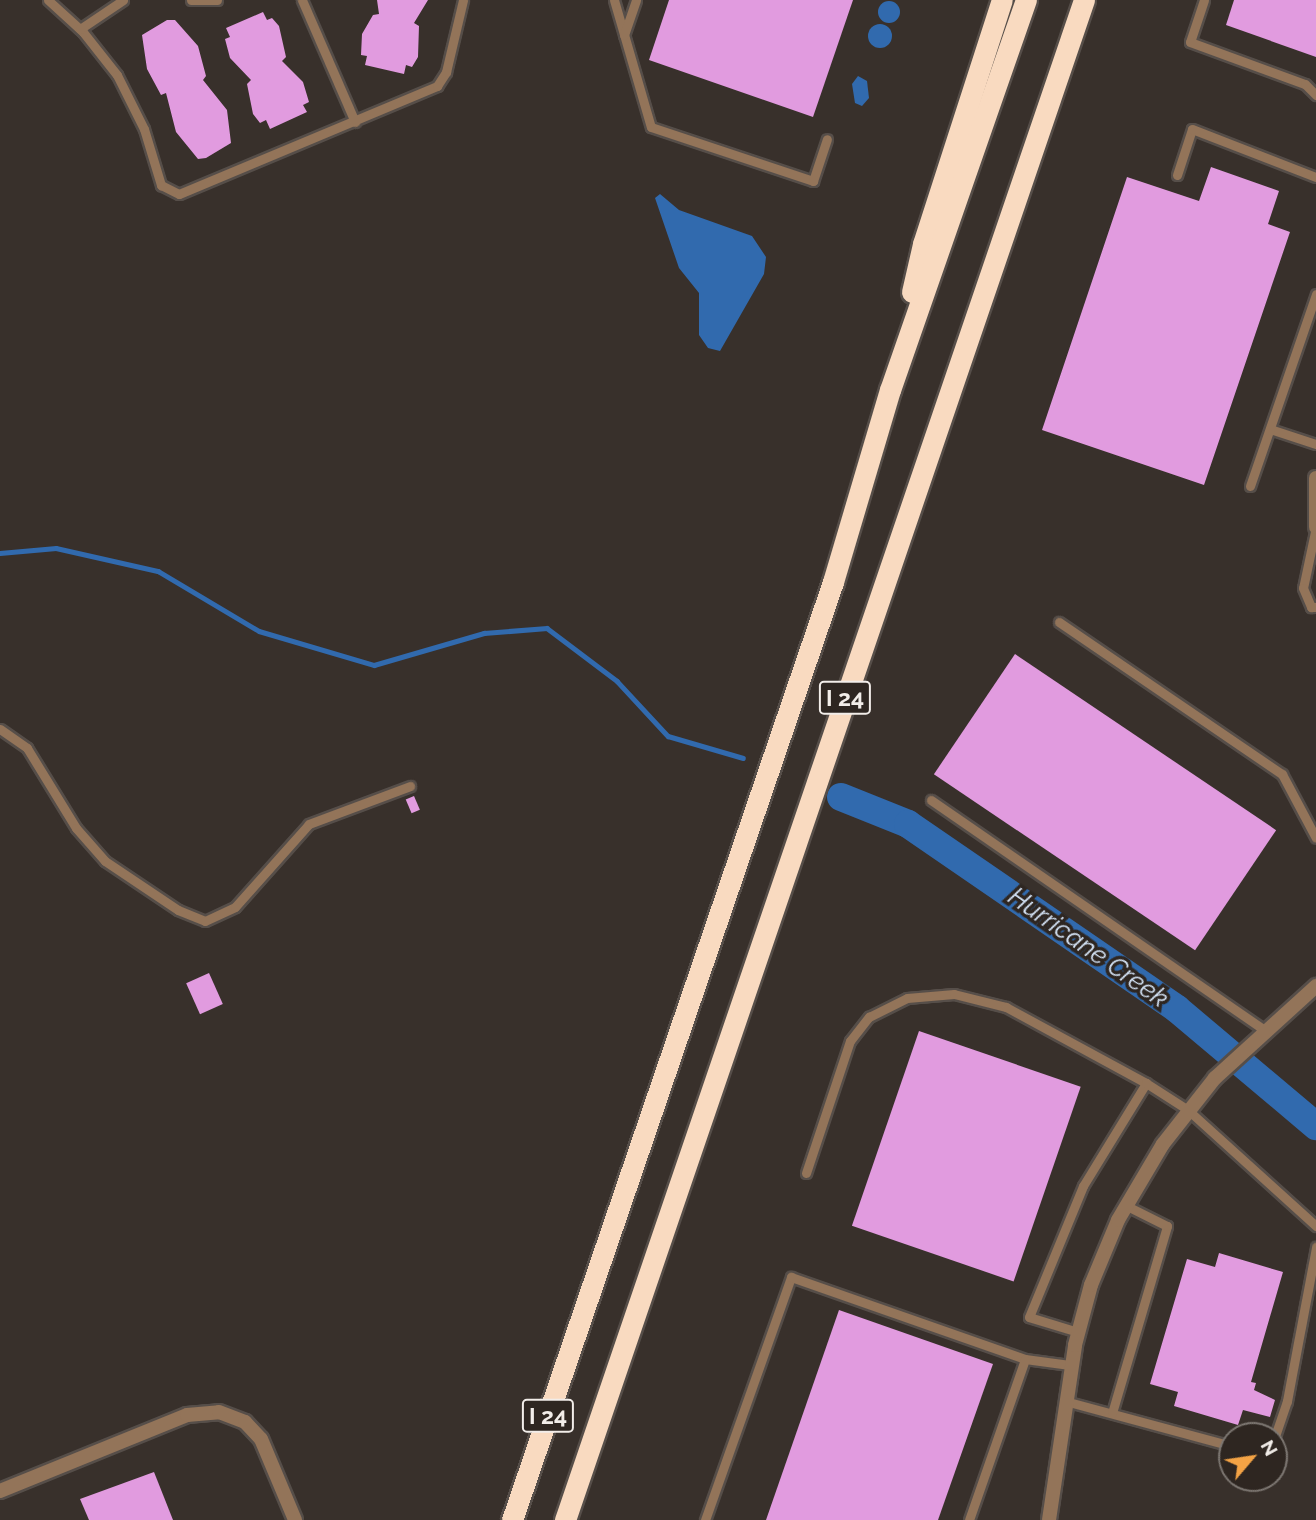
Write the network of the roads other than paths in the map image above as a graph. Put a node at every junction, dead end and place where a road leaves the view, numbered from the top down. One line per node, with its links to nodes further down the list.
1 (47, 0): 13 (lane)
2 (191, 0): 3 (lane)
3 (217, 0)
4 (302, 0): 16 (lane)
5 (463, 0): 16 (lane)
6 (614, 0): 14 (lane)
7 (636, 0): 14 (lane)
8 (1002, 0): 22 (highway)
9 (1026, 0): 22 (highway, I 24)
10 (1084, 0): 52 (highway, I 24)
11 (1204, 0): 15 (lane)
12 (118, 1): 13 (lane)
13 (80, 29): 16 (lane)
14 (624, 35): 17 (lane)
15 (1316, 95)
16 (355, 122)
17 (827, 139)
18 (1177, 175): 19 (lane)
19 (1316, 177)
20 (1316, 294): 21 (lane)
21 (1312, 317): 23 (lane)
22 (890, 390): 51 (highway, I 24)
23 (1270, 429): 24 (lane); 26 (lane)
24 (1316, 444)
25 (1316, 478): 27 (street)
26 (1250, 486)
27 (1316, 527): 28 (lane)
28 (1316, 607)
29 (1059, 622): 33 (lane)
30 (0, 729): 31 (lane)
31 (410, 786)
32 (931, 800): 35 (lane)
33 (1316, 838)
34 (1316, 986): 35 (street)
35 (1264, 1030): 37 (street)
36 (1146, 1083): 37 (lane); 38 (lane); 42 (lane)
37 (1188, 1110): 39 (street); 40 (lane)
38 (806, 1173)
39 (1125, 1205): 42 (street); 46 (lane)
40 (1316, 1226)
41 (1316, 1247): 47 (lane)
42 (1078, 1332): 44 (street)
43 (1025, 1359): 44 (lane); 53 (lane); 54 (lane)
44 (1070, 1365): 45 (street)
45 (1064, 1401): 46 (lane); 55 (street)
46 (1112, 1413): 48 (lane)
47 (1279, 1422)
48 (1218, 1442)
49 (0, 1491): 50 (street)
50 (295, 1520)
51 (512, 1520)
52 (565, 1520)
53 (705, 1520)
54 (970, 1520)
55 (1049, 1520)

